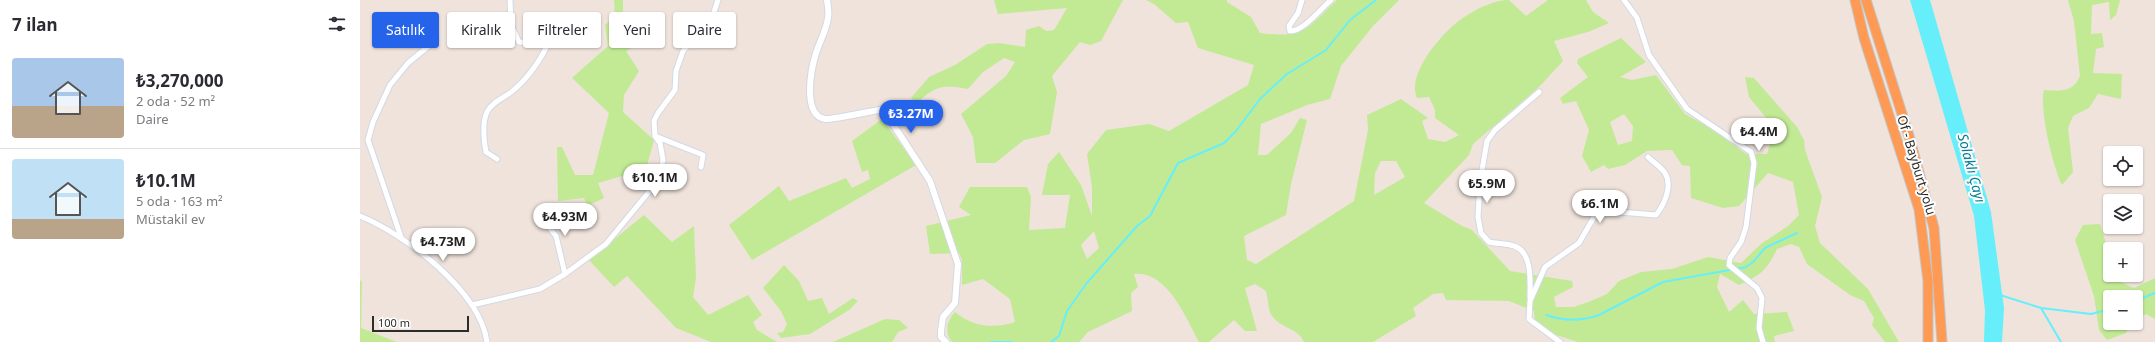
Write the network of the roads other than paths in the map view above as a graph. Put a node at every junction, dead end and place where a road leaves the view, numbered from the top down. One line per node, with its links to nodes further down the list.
1 (510, 0): 13 (street)
2 (718, 0): 11 (street)
3 (827, 0): 22 (street)
4 (1302, 0): 5 (street)
5 (1331, 0)
6 (1624, 0): 24 (street)
7 (1855, 0): 25 (highway, Of - Bayburt yolu)
8 (1866, 0): 26 (highway, Of - Bayburt yolu)
9 (426, 48): 17 (street)
10 (1539, 92): 19 (street)
11 (655, 136): 14 (street); 18 (street)
12 (1648, 157): 19 (street)
13 (497, 159)
14 (701, 167)
15 (539, 215): 18 (street)
16 (360, 216): 17 (street)
17 (401, 237): 20 (street)
18 (565, 274): 20 (street)
19 (1530, 301): 23 (street)
20 (472, 305): 21 (street)
21 (487, 342)
22 (946, 342)
23 (1560, 342)
24 (1763, 342)
25 (1928, 342)
26 (1942, 342)

